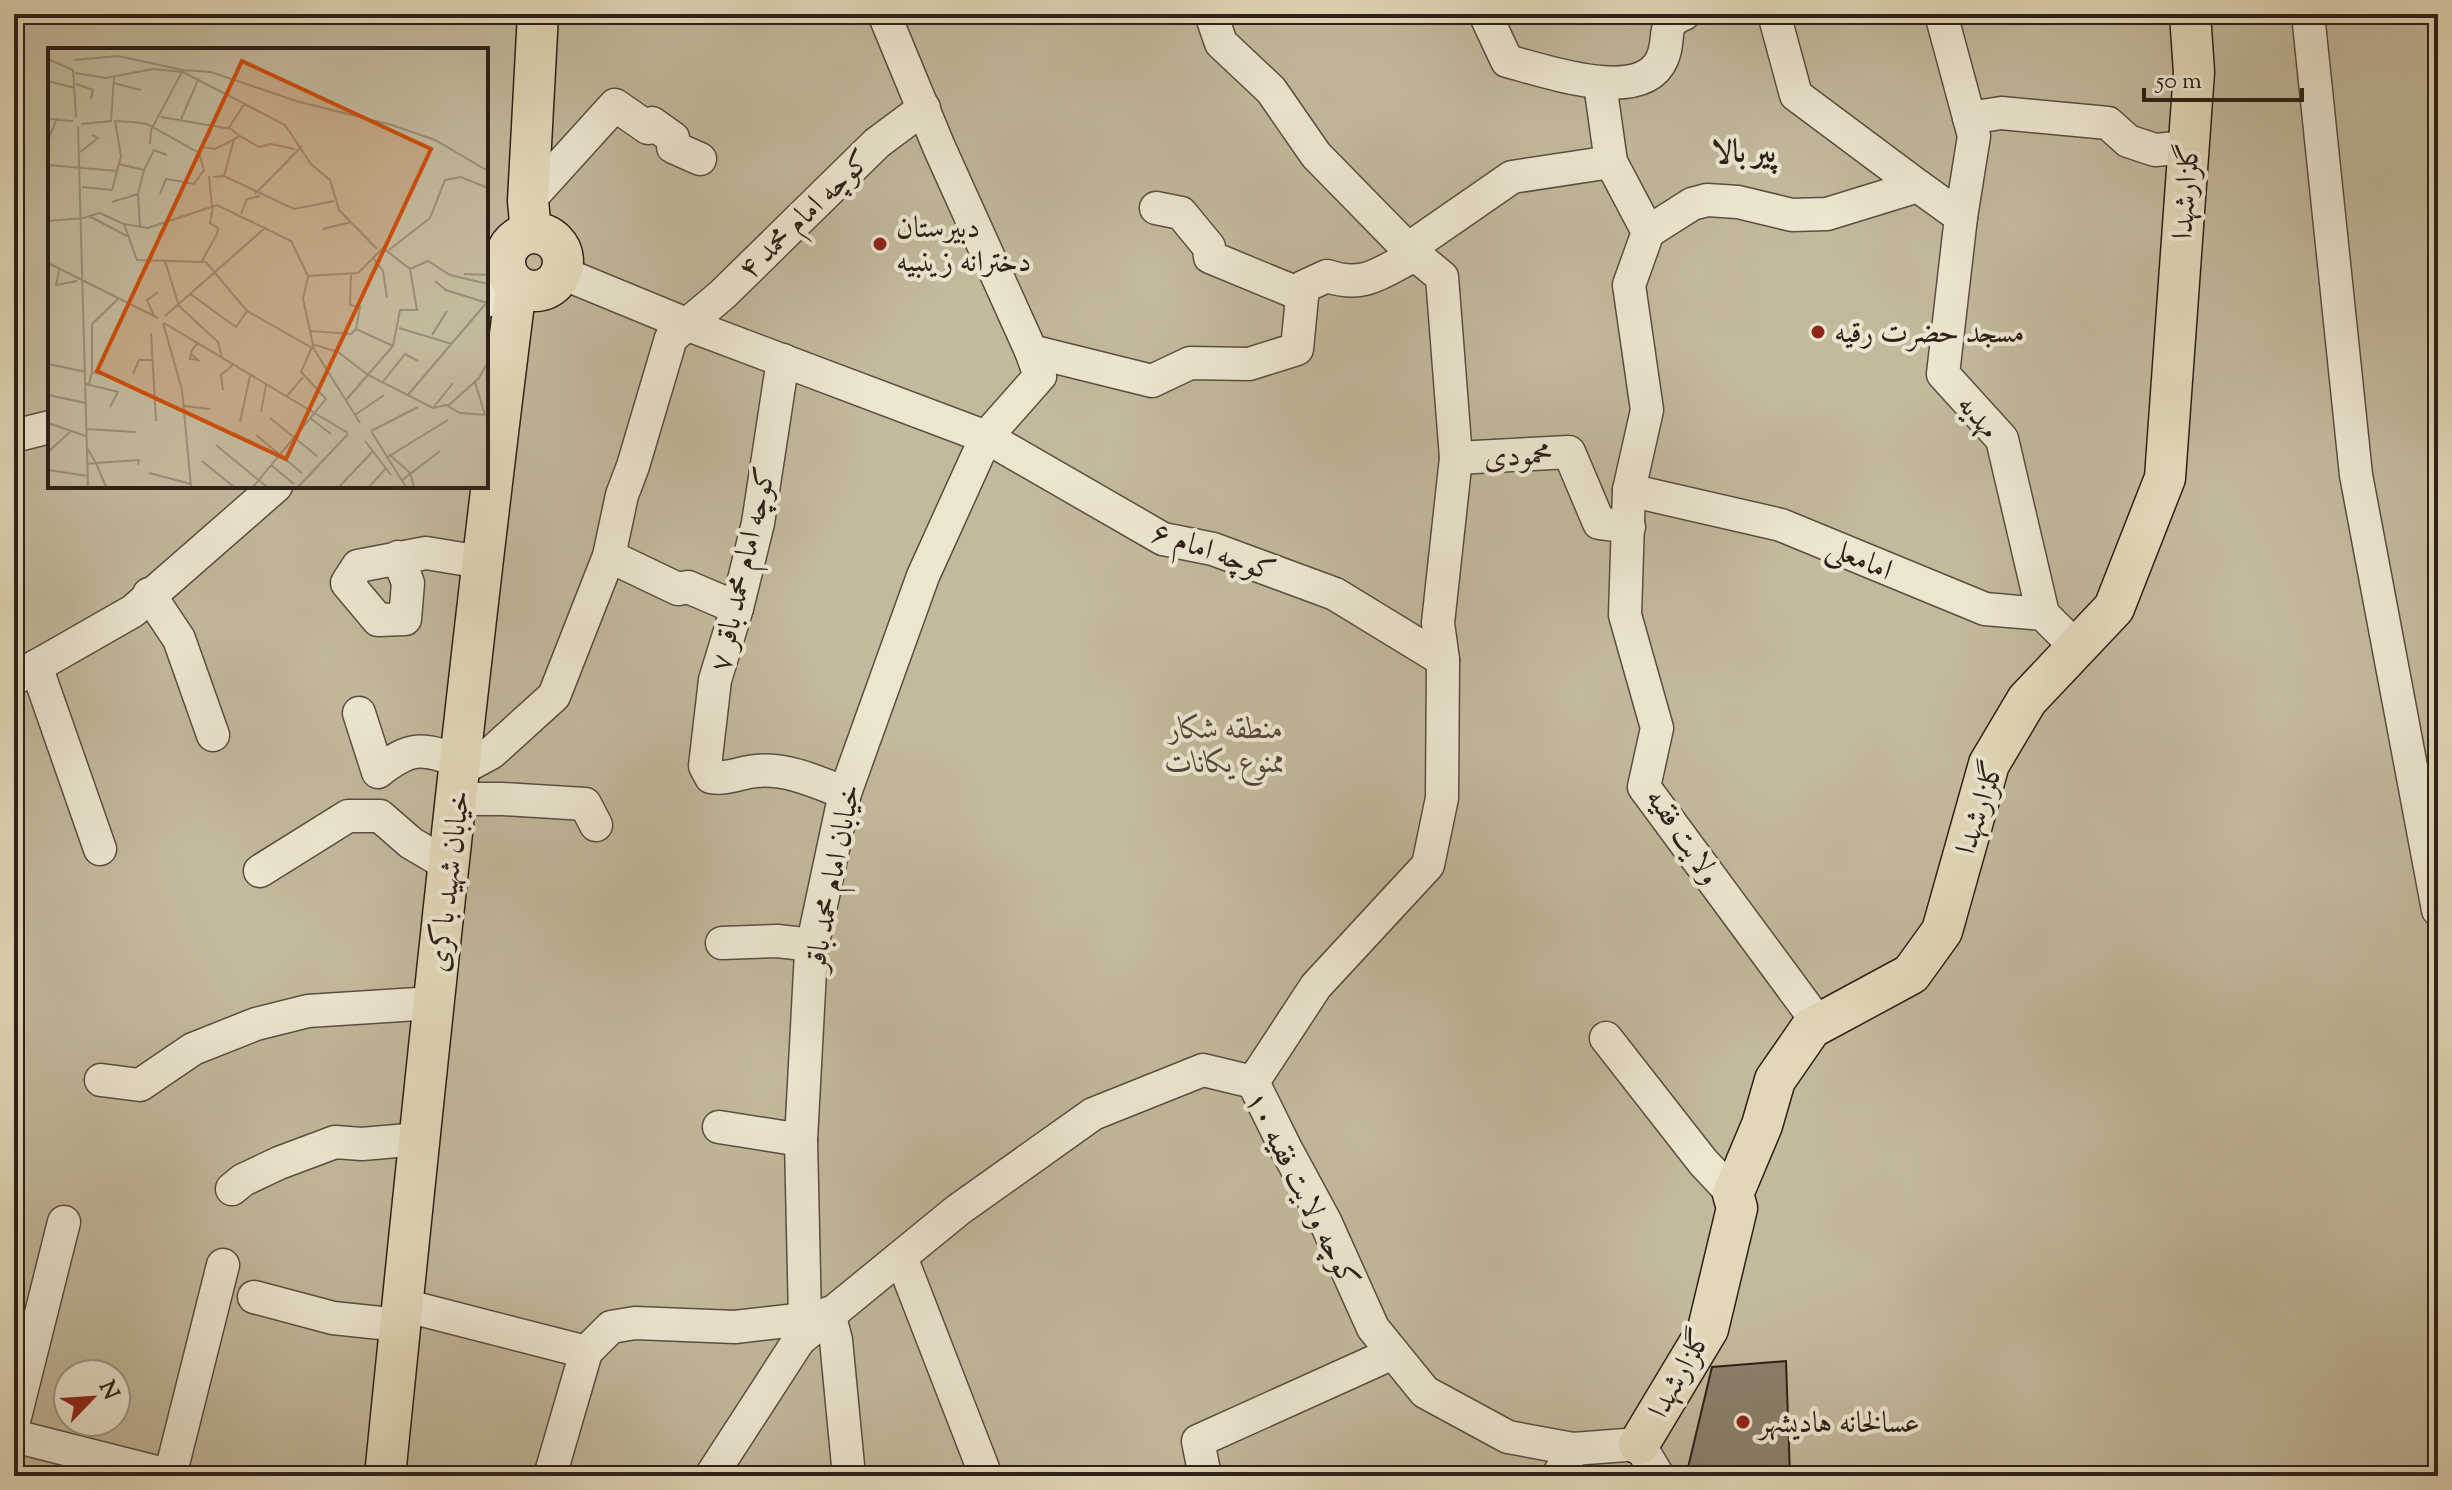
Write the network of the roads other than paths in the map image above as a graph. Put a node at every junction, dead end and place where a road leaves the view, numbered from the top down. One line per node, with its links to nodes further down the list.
1 (538, 14): 18 (main road)
2 (884, 14): 11 (street)
3 (1211, 14): 21 (street)
4 (1485, 14): 10 (street)
5 (1684, 14): 10 (street)
6 (1774, 14): 16 (street)
7 (1941, 14): 12 (street, مهدیه)
8 (2190, 14): 13 (main road, گلزارشهدا)
9 (2308, 14): 54 (street)
10 (1600, 84): 15 (street)
11 (924, 108): 25 (street, کوچه امام محمد ۴); 26 (street)
12 (1969, 118): 13 (street); 19 (street, مهدیه)
13 (2188, 147): 43 (main road, گلزارشهدا)
14 (700, 159): 18 (street)
15 (1611, 162): 20 (street); 21 (street)
16 (1918, 186): 19 (street); 20 (street)
17 (1156, 208): 24 (street)
18 (530, 217): 22 (main road); 23 (main road, خیابان شهید باکری)
19 (1961, 217): 42 (street, مهدیه)
20 (1648, 232): 35 (street, ولایت فقیه)
21 (1412, 252): 24 (street); 31 (street)
22 (562, 273): 23 (main road); 25 (street, کوچه امام ۶)
23 (504, 289): 32 (main road, خیابان شهید باکری)
24 (1302, 295): 26 (street)
25 (686, 324): 27 (street, کوچه امام ۶); 37 (street, کوچه امام محمد ۴)
26 (1031, 351): 30 (street, خیابان امام محمد باقر)
27 (783, 360): 30 (street, کوچه امام ۶); 41 (street, کوچه امام محمد باقر ۷)
28 (48, 428): 29 (street)
29 (14, 436)
30 (986, 437): 44 (street, کوچه امام ۶); 49 (street, خیابان امام محمد باقر)
31 (1456, 458): 36 (street, محمودی); 44 (street)
32 (488, 479)
33 (274, 488): 40 (street)
34 (487, 488): 39 (main road, خیابان شهید باکری)
35 (1629, 490): 36 (street, ولایت فقیه); 42 (street, امامعلی)
36 (1629, 527): 58 (street, ولایت فقیه)
37 (609, 556): 41 (street); 48 (street, کوچه امام محمد ۴)
38 (398, 557): 39 (street)
39 (481, 562): 48 (main road, خیابان شهید باکری)
40 (149, 594): 45 (street); 47 (street)
41 (737, 608): 49 (street, کوچه امام محمد باقر ۷)
42 (2043, 614): 43 (street)
43 (2076, 647): 58 (main road, گلزارشهدا)
44 (1443, 660): 61 (street)
45 (25, 673): 51 (street)
46 (359, 713): 48 (street)
47 (213, 735)
48 (460, 777): 50 (street); 52 (main road, خیابان شهید باکری)
49 (845, 793): 56 (street, خیابان امام محمد باقر)
50 (596, 825)
51 (100, 849)
52 (450, 866): 53 (street); 57 (main road, خیابان شهید باکری)
53 (260, 871)
54 (2438, 910)
55 (722, 943): 56 (street)
56 (813, 945): 64 (street, خیابان امام محمد باقر)
57 (433, 1003): 60 (street); 63 (main road, خیابان شهید باکری)
58 (1819, 1024): 66 (main road, گلزارشهدا)
59 (1606, 1038): 66 (street)
60 (101, 1080)
61 (1253, 1082): 68 (street, کوچه ولایت فقیه ۱۰); 74 (street, کوچه ولایت فقیه ۱۰)
62 (719, 1127): 64 (street)
63 (419, 1139): 65 (street); 71 (main road, خیابان شهید باکری)
64 (801, 1140): 72 (street, خیابان امام محمد باقر)
65 (232, 1189)
66 (1733, 1194): 77 (main road, گلزارشهدا)
67 (64, 1222): 75 (street)
68 (901, 1257): 72 (street, کوچه ولایت فقیه ۱۰); 84 (street)
69 (223, 1265): 79 (street)
70 (254, 1297): 71 (street)
71 (402, 1315): 73 (street); 80 (main road, خیابان شهید باکری)
72 (811, 1324): 73 (street); 82 (street); 83 (street, خیابان امام محمد باقر)
73 (586, 1352): 81 (street)
74 (1393, 1353): 78 (street, کوچه ولایت فقیه ۱۰); 85 (street)
75 (14, 1421)
76 (14, 1436): 79 (street)
77 (1648, 1460): 78 (street, کوچه ولایت فقیه ۱۰)
78 (1566, 1462)
79 (171, 1476)
80 (385, 1476)
81 (550, 1476)
82 (711, 1476)
83 (849, 1476)
84 (986, 1476)
85 (1205, 1476)

